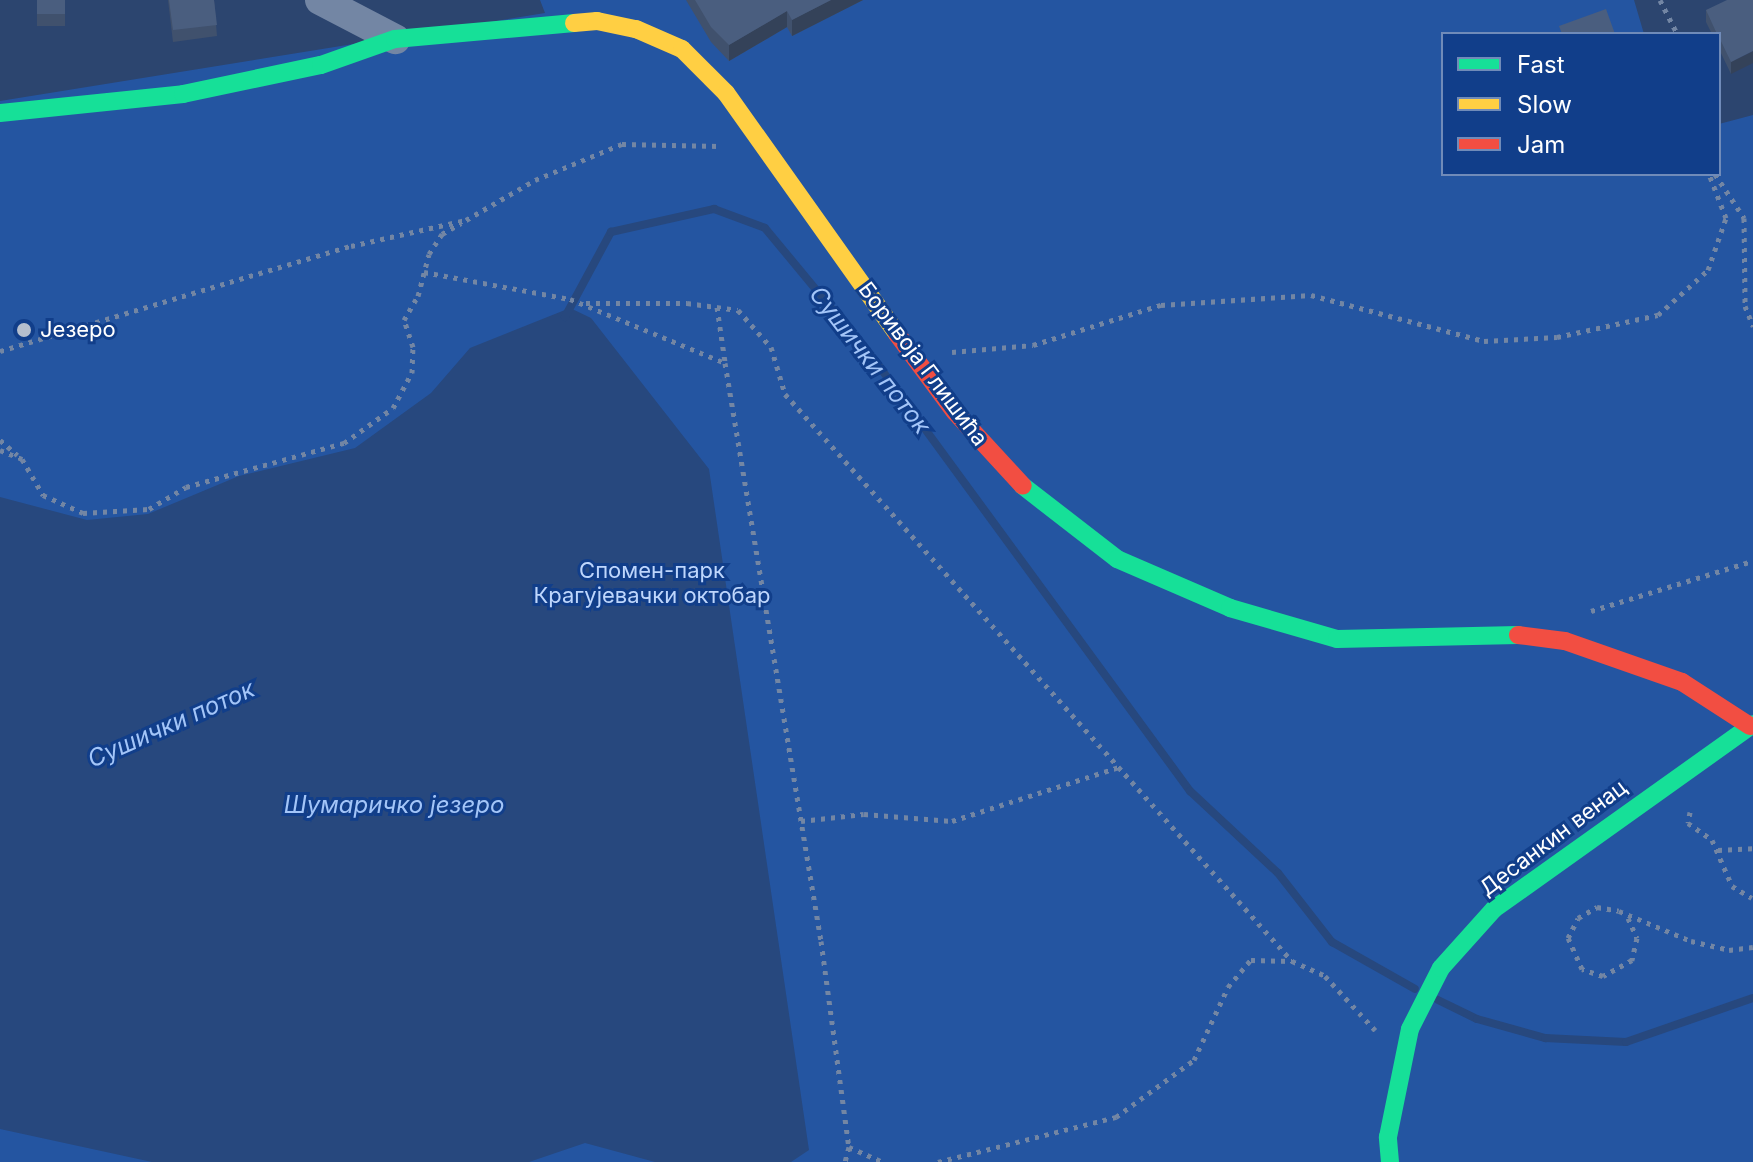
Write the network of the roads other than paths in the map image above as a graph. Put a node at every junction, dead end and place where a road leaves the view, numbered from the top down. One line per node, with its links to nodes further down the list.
1 (320, 0): 3 (street)
2 (589, 10): 3 (street, Боривоја Глишића); 5 (street, Боривоја Глишића)
3 (395, 39): 4 (street, Боривоја Глишића)
4 (0, 113)
5 (1752, 725): 6 (street, Десанкин венац)
6 (1390, 1162)

